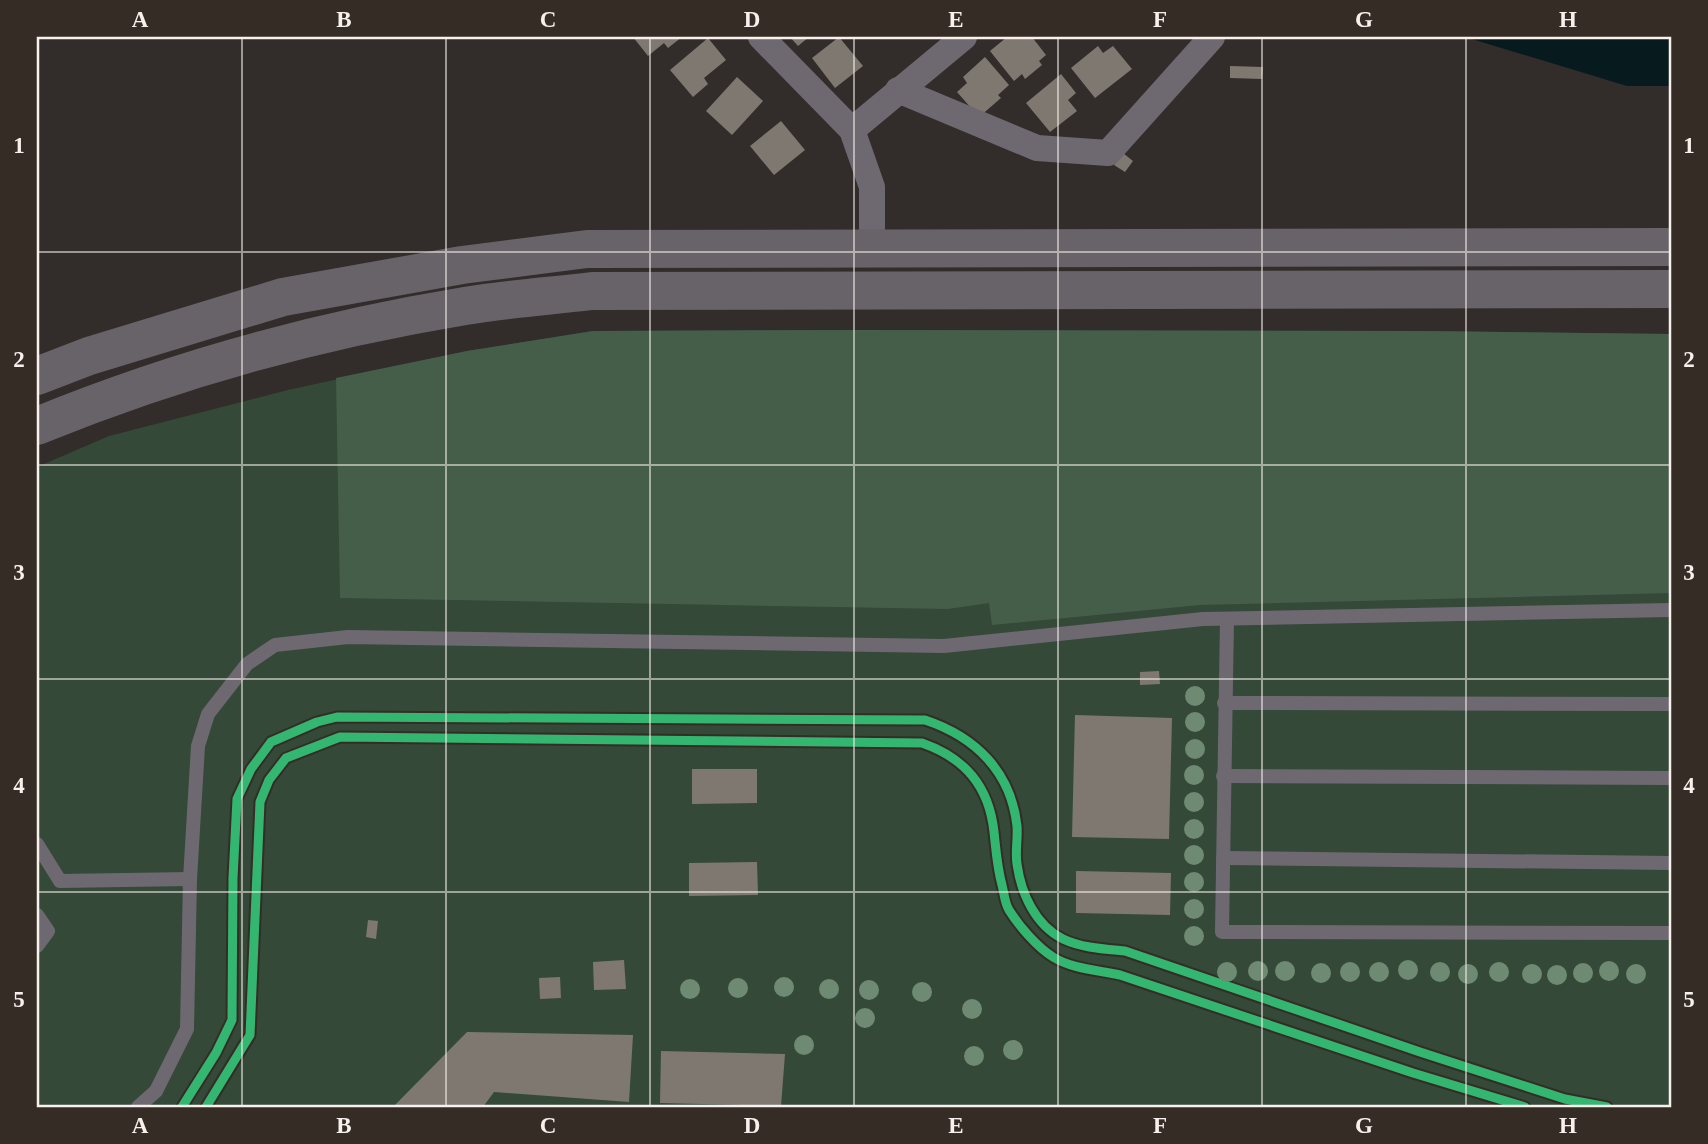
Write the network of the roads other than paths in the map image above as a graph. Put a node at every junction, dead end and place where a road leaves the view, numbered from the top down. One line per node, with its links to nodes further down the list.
1 (761, 37): 5 (street)
2 (964, 37): 4 (street)
3 (1212, 37): 4 (street)
4 (898, 90): 5 (street)
5 (852, 131): 6 (street)
6 (872, 247): 7 (street); 9 (street)
7 (1671, 247)
8 (1671, 289): 10 (street)
9 (37, 376)
10 (37, 426)
11 (1671, 610): 12 (lane)
12 (1227, 619): 13 (lane); 20 (lane)
13 (1224, 703): 14 (lane); 15 (lane)
14 (1671, 704)
15 (1223, 776): 16 (lane); 18 (lane)
16 (1671, 778)
17 (37, 844): 20 (lane)
18 (1223, 858): 19 (lane); 22 (lane)
19 (1671, 863)
20 (190, 878): 24 (lane)
21 (37, 915): 23 (lane)
22 (1671, 933)
23 (37, 946)
24 (138, 1107)

